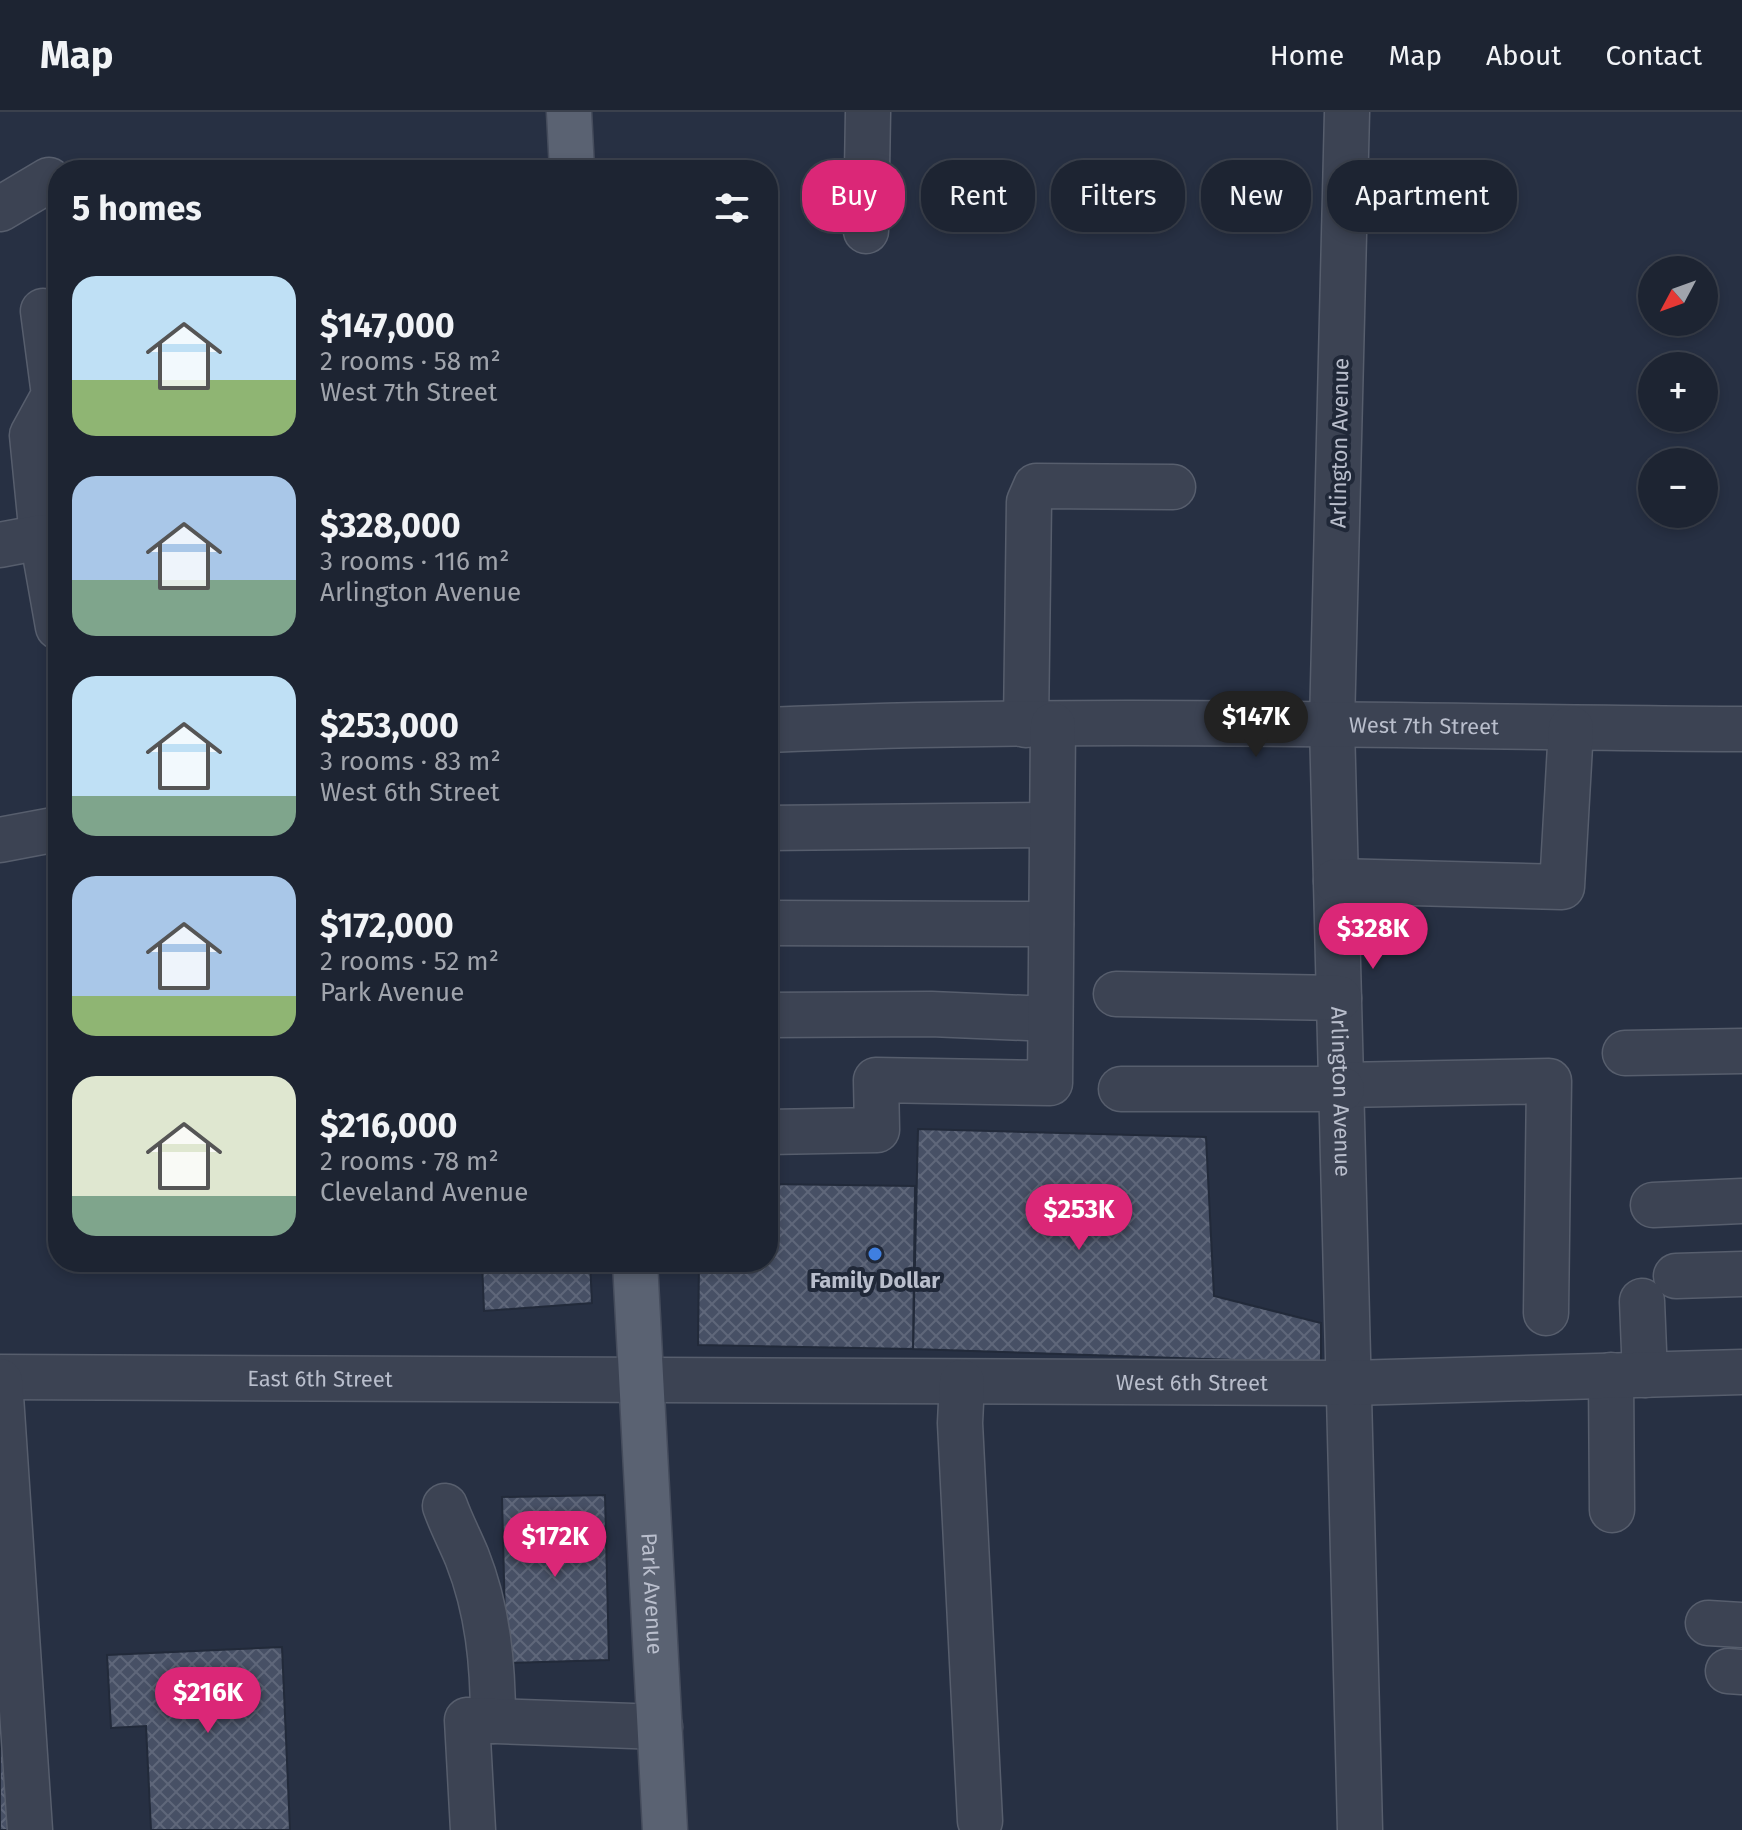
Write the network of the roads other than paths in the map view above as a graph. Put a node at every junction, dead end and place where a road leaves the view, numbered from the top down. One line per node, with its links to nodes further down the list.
1 (569, 112): 4 (main road)
2 (868, 112): 5 (street)
3 (1347, 112): 16 (street, Arlington Avenue)
4 (571, 160)
5 (867, 160)
6 (48, 181): 7 (street)
7 (0, 209)
8 (43, 311): 9 (street)
9 (48, 349)
10 (48, 406): 12 (street)
11 (1173, 487): 15 (street)
12 (42, 537): 13 (street); 14 (street)
13 (0, 545)
14 (48, 571)
15 (1040, 725): 16 (street, West 7th Street); 19 (street, West 7th Street); 20 (street)
16 (1332, 725): 17 (street, West 7th Street); 24 (street, Arlington Avenue)
17 (1571, 728): 18 (street, West 7th Street); 24 (street)
18 (1742, 729)
19 (778, 730)
20 (1051, 825): 21 (street); 26 (street)
21 (778, 828)
22 (48, 831): 23 (street)
23 (0, 840)
24 (1336, 881): 28 (street, Arlington Avenue)
25 (778, 923): 26 (street)
26 (1051, 924): 30 (street)
27 (1116, 994): 28 (street)
28 (1339, 998): 33 (street, Arlington Avenue)
29 (778, 1015): 30 (street)
30 (1050, 1019): 35 (street)
31 (1742, 1051): 32 (street)
32 (1625, 1053)
33 (1342, 1087): 34 (street); 40 (street); 46 (street, Arlington Avenue)
34 (1121, 1089)
35 (778, 1132)
36 (1742, 1201): 37 (street)
37 (1653, 1205)
38 (636, 1272): 44 (main road, Park Avenue)
39 (1742, 1274): 42 (street)
40 (1546, 1313)
41 (1742, 1372): 42 (street, West 6th Street)
42 (1628, 1375): 46 (street, West 6th Street); 48 (street)
43 (0, 1379): 44 (street, East 6th Street); 49 (street)
44 (642, 1382): 45 (street, West 6th Street); 51 (main road, Park Avenue)
45 (962, 1382): 46 (street, West 6th Street); 52 (street)
46 (1351, 1383): 56 (street, Arlington Avenue)
47 (445, 1506): 50 (street)
48 (1612, 1510)
49 (7, 1588): 53 (street)
50 (493, 1721): 51 (street); 54 (street)
51 (660, 1727): 55 (main road, Park Avenue)
52 (980, 1821)
53 (30, 1830)
54 (473, 1830)
55 (665, 1830)
56 (1360, 1830)

